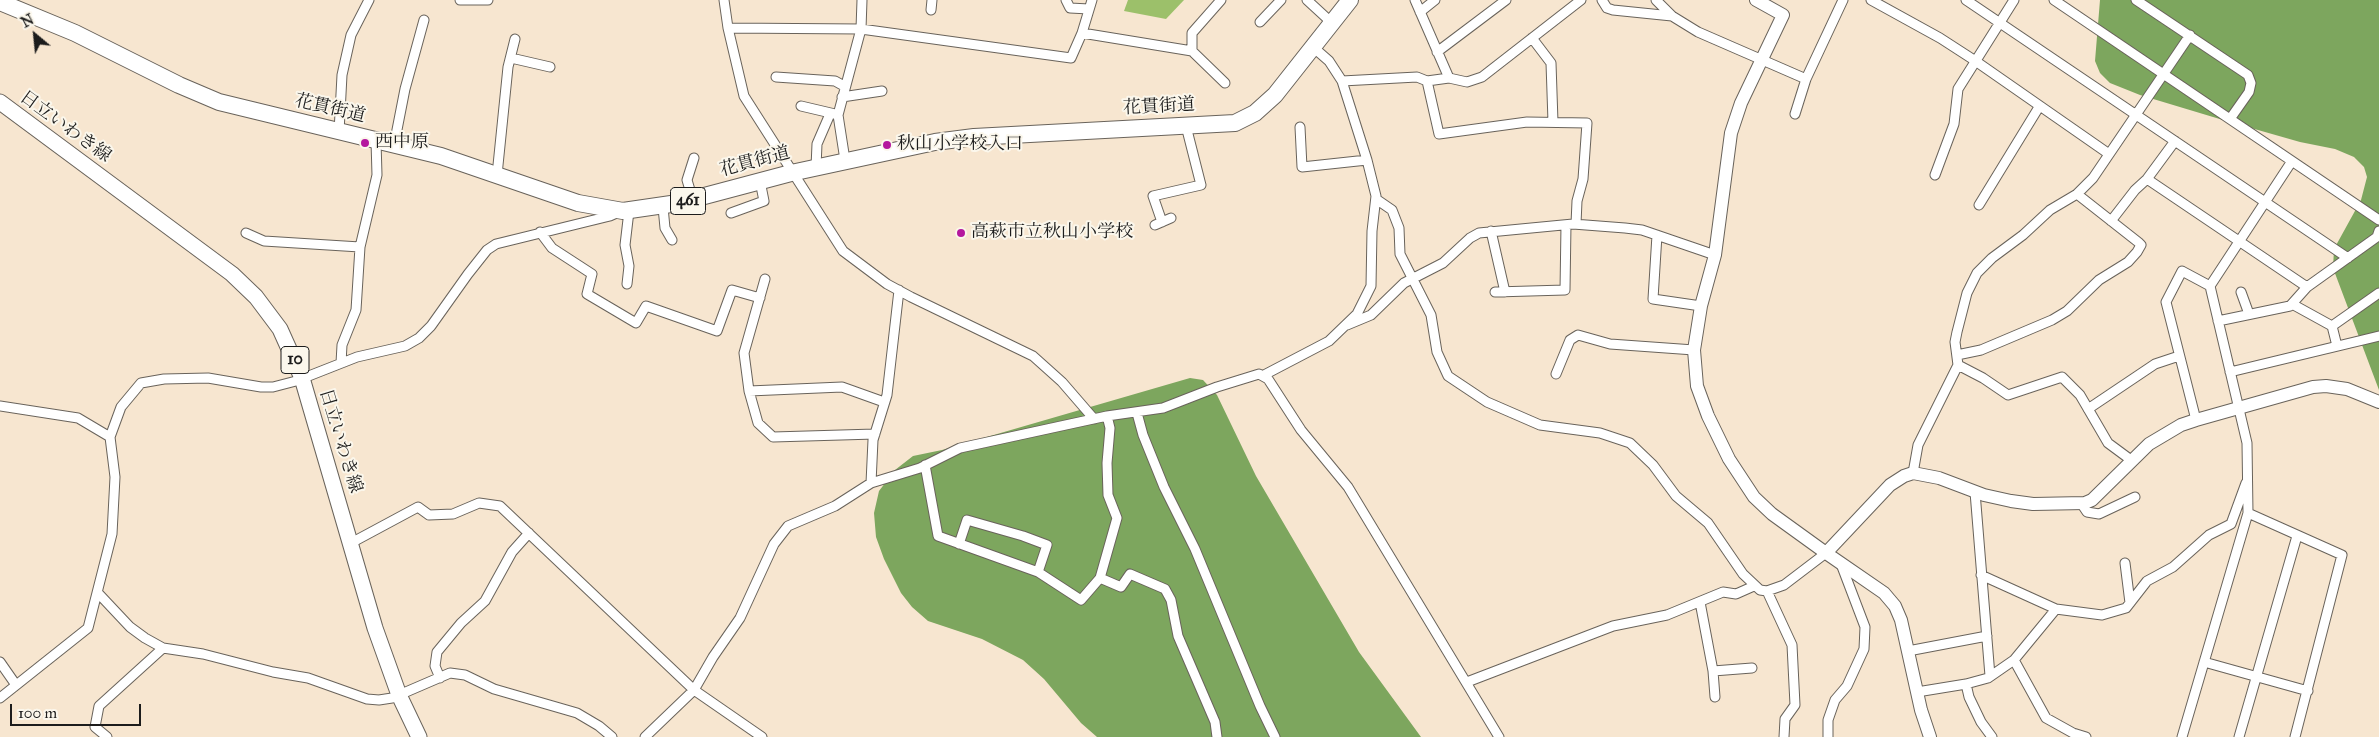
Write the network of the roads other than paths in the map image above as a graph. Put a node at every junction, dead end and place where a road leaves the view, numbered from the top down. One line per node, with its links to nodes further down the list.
1 (369, 0): 68 (street)
2 (460, 0): 3 (street)
3 (488, 0)
4 (724, 0): 35 (street)
5 (862, 0): 36 (street)
6 (932, 0): 28 (street)
7 (1066, 0): 27 (street)
8 (1092, 0): 27 (street)
9 (1221, 0): 42 (street)
10 (1280, 0): 32 (street)
11 (1306, 0): 34 (street)
12 (1350, 0): 34 (highway, 花貫街道 / 461)
13 (1415, 0): 29 (street)
14 (1435, 0): 29 (street)
15 (1506, 0): 43 (street)
16 (1581, 0): 39 (street)
17 (1602, 0): 30 (street)
18 (1656, 0): 30 (street)
19 (1756, 0): 45 (street)
20 (1843, 0): 51 (street)
21 (1871, 0): 46 (street)
22 (1966, 0): 33 (street)
23 (2014, 0): 33 (street)
24 (2054, 0): 48 (street)
25 (2136, 0): 38 (street)
26 (0, 2): 68 (highway, 花貫街道 / 461)
27 (1089, 9): 37 (street)
28 (930, 10)
29 (1420, 12): 43 (street)
30 (1672, 16): 45 (street)
31 (424, 20): 71 (street)
32 (1260, 22)
33 (1999, 22): 46 (street); 63 (street)
34 (1332, 23): 41 (highway, 花貫街道 / 461)
35 (728, 28): 36 (street); 78 (street)
36 (861, 29): 37 (street); 55 (street)
37 (1082, 33): 42 (street)
38 (2190, 35): 48 (street); 64 (street)
39 (1532, 38): 50 (street); 65 (street)
40 (515, 39): 44 (street)
41 (1313, 47): 52 (street); 66 (highway, 花貫街道 / 461)
42 (1192, 51): 54 (street)
43 (1438, 52): 50 (street)
44 (511, 58): 47 (street); 79 (street)
45 (1762, 60): 51 (street); 104 (street)
46 (1974, 60): 60 (street); 80 (street)
47 (550, 67)
48 (2164, 74): 63 (street); 64 (street)
49 (776, 77): 55 (street)
50 (1449, 78): 53 (street)
51 (1806, 79): 62 (street)
52 (1342, 81): 53 (street); 75 (street)
53 (1427, 82): 65 (street)
54 (1225, 83)
55 (844, 86): 57 (street)
56 (882, 91): 57 (street)
57 (842, 97): 61 (street)
58 (0, 102): 133 (main road, 日立いわき線 / 10)
59 (801, 106): 61 (street)
60 (2039, 106): 72 (street); 87 (street)
61 (834, 114): 74 (street); 77 (street)
62 (1795, 114)
63 (2136, 114): 70 (street); 72 (street)
64 (2230, 119): 76 (street)
65 (1553, 122): 94 (street)
66 (1186, 126): 74 (highway, 花貫街道 / 461); 91 (street)
67 (1300, 128): 75 (street)
68 (339, 132): 69 (highway, 花貫街道 / 461)
69 (376, 141): 71 (highway, 花貫街道 / 461); 103 (street)
70 (2174, 141): 81 (street); 86 (street)
71 (394, 145): 79 (highway, 花貫街道 / 461)
72 (2109, 154): 83 (street)
73 (694, 158): 85 (street)
74 (845, 160): 77 (highway, 花貫街道 / 461)
75 (1367, 160): 84 (street)
76 (2292, 161): 86 (street); 92 (street)
77 (816, 167): 78 (highway, 花貫街道 / 461)
78 (791, 173): 82 (highway, 花貫街道 / 461); 111 (street)
79 (497, 175): 89 (highway, 花貫街道 / 461)
80 (1935, 175)
81 (2147, 179): 93 (street); 102 (street)
82 (760, 181): 85 (highway, 花貫街道 / 461); 90 (street)
83 (2077, 194): 93 (street); 126 (street)
84 (1376, 199): 106 (street); 121 (street)
85 (693, 200): 88 (highway, 花貫街道 / 461)
86 (2268, 202): 102 (street); 105 (street)
87 (1979, 205)
88 (663, 207): 89 (highway, 花貫街道 / 461); 101 (street)
89 (626, 211): 98 (street); 108 (street)
90 (731, 213)
91 (1171, 218)
92 (2379, 220)
93 (2111, 221): 126 (street)
94 (1576, 224): 95 (street); 100 (street)
95 (1566, 225): 96 (street); 113 (street)
96 (1491, 231): 106 (street); 113 (street)
97 (2379, 231): 105 (street)
98 (540, 232): 116 (street); 128 (street)
99 (246, 233): 103 (street)
100 (1658, 235): 104 (street); 118 (street)
101 (672, 240)
102 (2238, 240): 109 (street); 110 (street)
103 (360, 247): 128 (street)
104 (1715, 255): 118 (street)
105 (2348, 258): 110 (street)
106 (1412, 278): 121 (street); 165 (street)
107 (765, 279): 116 (street)
108 (627, 284)
109 (2210, 286): 120 (street); 127 (street)
110 (2307, 287): 117 (street)
111 (899, 290): 135 (street); 142 (street)
112 (1494, 292): 113 (street)
113 (1505, 292)
114 (2241, 292): 119 (street)
115 (2379, 293): 122 (street)
116 (760, 298): 134 (street)
117 (2292, 304): 119 (street); 122 (street)
118 (1701, 306): 125 (street)
119 (2249, 314): 120 (street)
120 (2218, 321): 130 (street)
121 (1347, 325): 132 (street)
122 (2332, 326): 124 (street)
123 (2379, 336): 124 (street)
124 (2337, 346): 130 (street)
125 (1694, 350): 131 (street); 159 (street)
126 (1957, 355): 129 (street)
127 (2180, 356): 139 (street); 143 (street)
128 (341, 363): 133 (street)
129 (1958, 366): 139 (street); 148 (street)
130 (2230, 372): 138 (street)
131 (1556, 374)
132 (1264, 376): 140 (street); 182 (street)
133 (302, 378): 145 (street); 157 (main road, 日立いわき線 / 10)
134 (748, 391): 135 (street); 144 (street)
135 (884, 402): 144 (street)
136 (2379, 402): 138 (street)
137 (0, 406): 145 (street)
138 (2239, 408): 143 (street); 149 (street)
139 (2088, 409): 146 (street)
140 (1137, 413): 141 (street); 198 (street)
141 (1107, 416): 142 (street); 164 (street)
142 (1094, 419): 147 (street)
143 (2196, 420): 146 (street)
144 (875, 434): 150 (street)
145 (110, 437): 167 (street)
146 (2131, 460): 153 (street)
147 (925, 465): 150 (street); 158 (street)
148 (1913, 473): 151 (street); 159 (street)
149 (2249, 475): 154 (street); 169 (street)
150 (871, 483): 185 (street)
151 (1974, 492): 153 (street); 163 (street)
152 (2135, 497): 153 (street)
153 (2081, 503)
154 (2248, 513): 156 (street); 176 (street)
155 (529, 533): 157 (street); 181 (street); 185 (street)
156 (2297, 536): 180 (street); 186 (street)
157 (351, 543): 188 (main road, 日立いわき線 / 10)
158 (959, 544): 162 (street); 162 (street)
159 (1826, 553): 160 (street); 166 (street)
160 (1841, 562): 173 (street); 201 (street)
161 (2125, 563): 169 (street)
162 (1038, 572): 164 (street)
163 (1981, 574): 170 (street); 171 (street)
164 (1100, 578): 197 (street)
165 (1754, 586): 166 (street); 168 (street)
166 (1767, 591): 200 (street)
167 (98, 594): 172 (street); 184 (street)
168 (1700, 602): 178 (street); 182 (street)
169 (2130, 603): 170 (street)
170 (2056, 609): 174 (street)
171 (1987, 636): 173 (street); 179 (street)
172 (163, 648): 188 (street); 192 (street)
173 (1908, 651): 187 (street)
174 (2014, 660): 179 (street); 191 (street)
175 (0, 662): 184 (street)
176 (2204, 662): 180 (street); 205 (street)
177 (1752, 668): 178 (street)
178 (1713, 671): 189 (street)
179 (1990, 676): 183 (street)
180 (2256, 676): 186 (street); 206 (street)
181 (440, 678): 188 (street); 194 (street)
182 (1467, 682): 199 (street)
183 (1966, 684): 187 (street); 203 (street)
184 (16, 685): 190 (street)
185 (694, 690): 195 (street); 196 (street)
186 (2308, 691): 207 (street)
187 (1917, 692): 202 (street)
188 (399, 695): 193 (main road, 日立いわき線 / 10)
189 (1715, 697)
190 (0, 698)
191 (2071, 735): 204 (street)
192 (107, 737)
193 (419, 737)
194 (612, 737)
195 (645, 737)
196 (762, 737)
197 (1216, 737)
198 (1276, 737)
199 (1499, 737)
200 (1784, 737)
201 (1828, 737)
202 (1930, 737)
203 (1992, 737)
204 (2086, 737)
205 (2182, 737)
206 (2239, 737)
207 (2295, 737)

